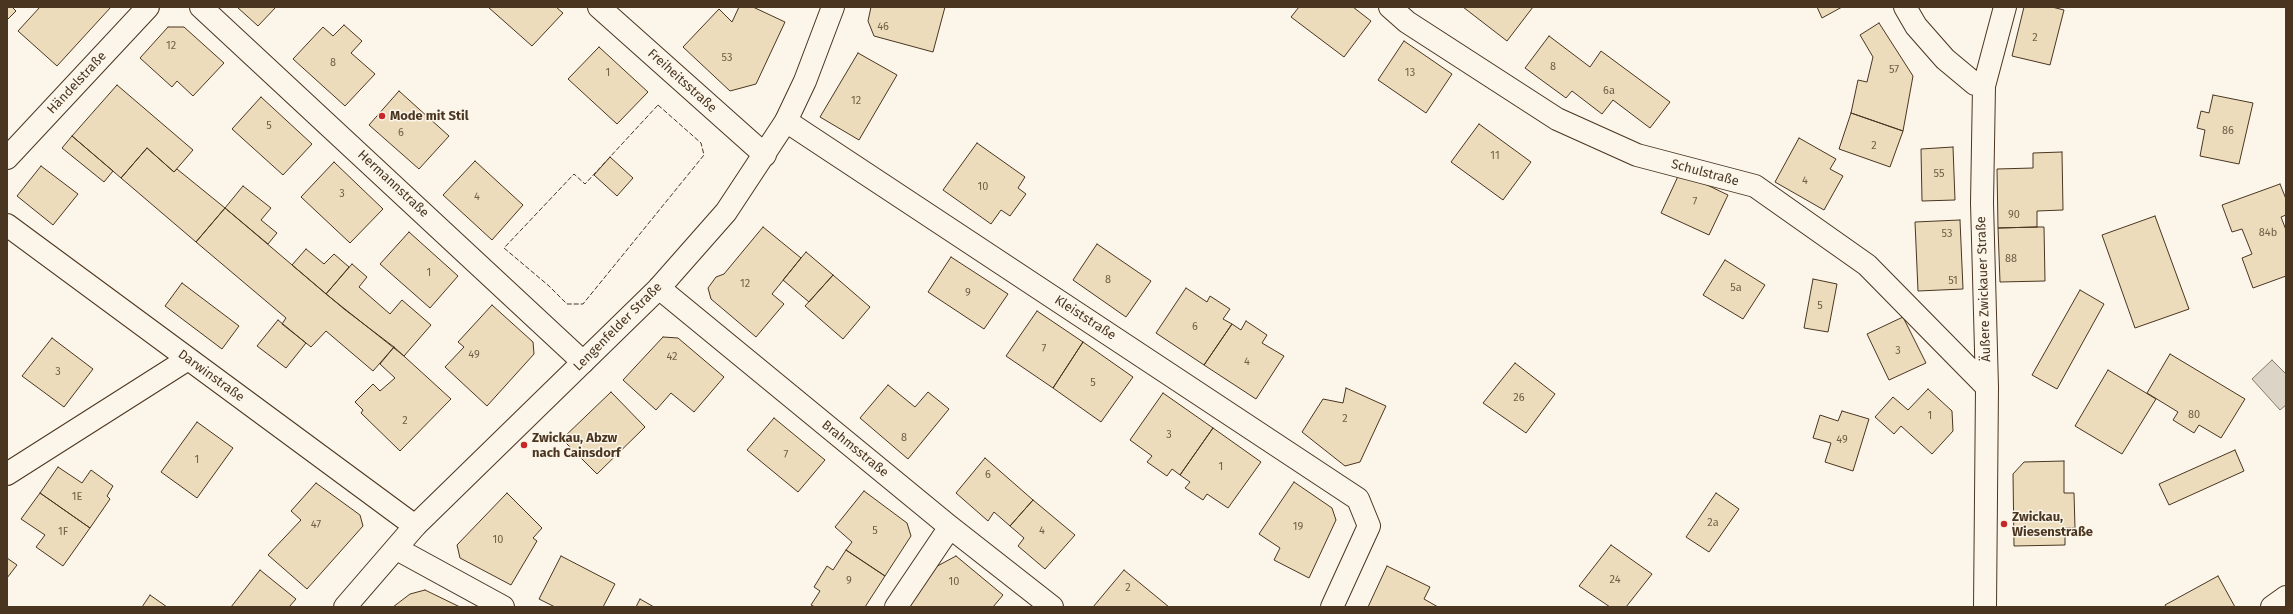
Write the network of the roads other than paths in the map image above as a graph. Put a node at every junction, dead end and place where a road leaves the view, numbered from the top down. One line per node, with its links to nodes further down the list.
1 (148, 7): 11 (street, Händelstraße)
2 (202, 7): 15 (street, Hermannstraße)
3 (599, 7): 10 (street, Freiheitsstraße)
4 (833, 7): 9 (street, Lengenfelder Straße)
5 (1390, 7): 16 (street, Schulstraße)
6 (1905, 7): 8 (street)
7 (2005, 7): 8 (street, Äußere Zwickauer Straße)
8 (1984, 86): 16 (street, Äußere Zwickauer Straße)
9 (786, 121): 10 (street, Lengenfelder Straße); 26 (street, Kleiststraße)
10 (765, 155): 13 (street, Lengenfelder Straße)
11 (7, 158)
12 (7, 225): 14 (street, Darwinstraße)
13 (659, 288): 15 (street, Lengenfelder Straße); 19 (street, Brahmsstraße)
14 (188, 359): 17 (street); 18 (street, Darwinstraße)
15 (583, 362): 18 (street, Lengenfelder Straße)
16 (1987, 387): 27 (street, Äußere Zwickauer Straße)
17 (7, 474)
18 (415, 526): 20 (street, Lengenfelder Straße)
19 (950, 527): 24 (street); 25 (street, Brahmsstraße)
20 (397, 549): 22 (street, Lengenfelder Straße); 23 (street)
21 (2286, 597): 28 (street)
22 (346, 607)
23 (503, 607)
24 (896, 607)
25 (1052, 607)
26 (1332, 607)
27 (1985, 607)
28 (2272, 607)

